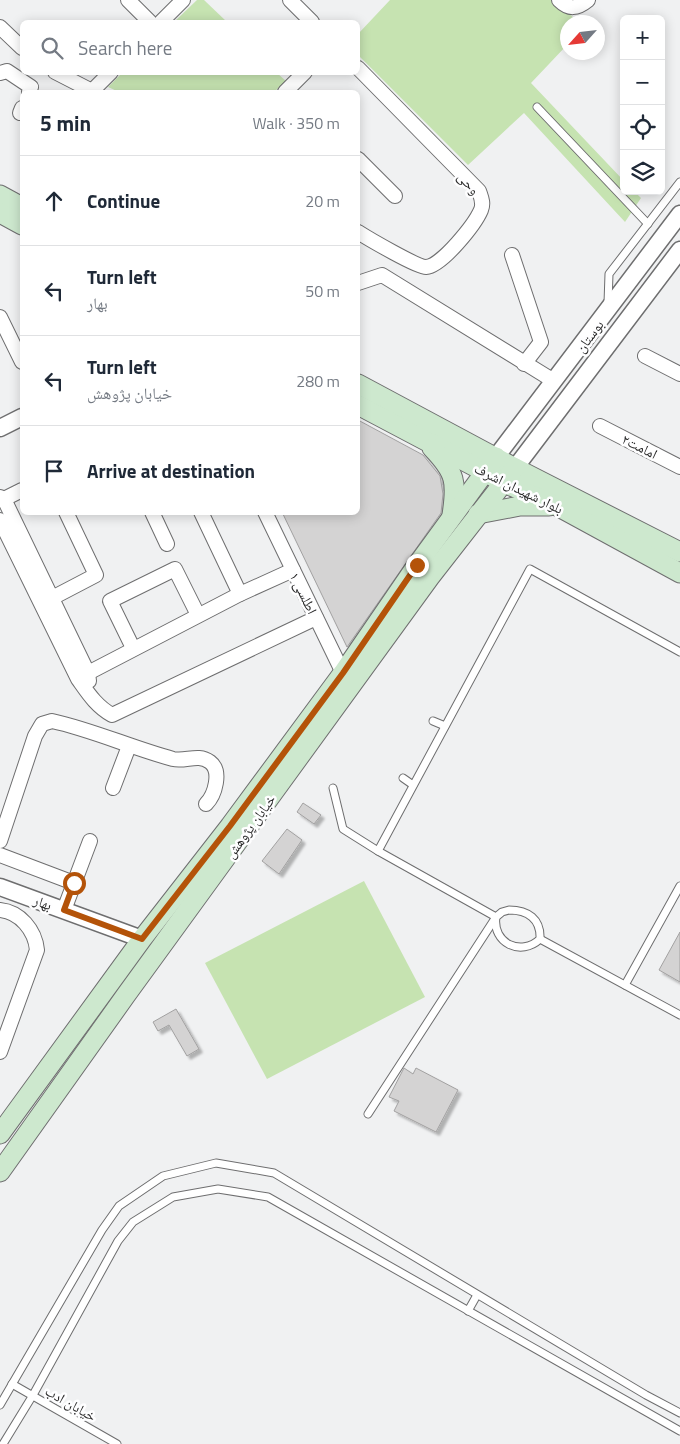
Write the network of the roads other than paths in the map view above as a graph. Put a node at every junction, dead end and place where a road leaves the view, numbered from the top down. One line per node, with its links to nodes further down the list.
1 (128, 0): 6 (street)
2 (183, 0): 7 (street)
3 (290, 0): 8 (street)
4 (559, 0): 5 (street)
5 (588, 0)
6 (148, 20)
7 (163, 20)
8 (310, 20)
9 (0, 27): 10 (street)
10 (20, 46)
11 (360, 70): 30 (street, وحی)
12 (0, 73): 16 (street)
13 (62, 75): 17 (street)
14 (108, 75): 18 (street)
15 (302, 75): 19 (street)
16 (30, 90)
17 (89, 90)
18 (95, 90)
19 (289, 90)
20 (537, 107): 29 (lane)
21 (360, 161): 24 (street)
22 (680, 182): 29 (lane)
23 (0, 195): 25 (main road)
24 (395, 196)
25 (20, 206)
26 (0, 214): 28 (main road)
27 (680, 214): 34 (street, بوستان)
28 (20, 224)
29 (648, 224): 34 (lane)
30 (360, 233)
31 (680, 250): 40 (street, بوستان)
32 (512, 256): 39 (street)
33 (360, 282): 39 (street)
34 (608, 311): 38 (street, بوستان)
35 (0, 317): 37 (street)
36 (646, 356): 41 (street)
37 (20, 358)
38 (568, 363): 40 (street); 42 (street, بوستان)
39 (524, 364): 42 (street)
40 (586, 374): 51 (street, بوستان)
41 (680, 374)
42 (554, 381): 49 (street, بوستان)
43 (360, 385): 49 (main road, بلوار شهیدان اشرف)
44 (360, 406): 48 (main road, بلوار شهیدان اشرف)
45 (20, 418): 47 (street)
46 (600, 426): 50 (street, امامت۲)
47 (0, 428)
48 (422, 438): 49 (main road, بلوار شهیدان اشرف); 61 (main road)
49 (490, 464): 51 (main road, بلوار شهیدان اشرف); 52 (main road, بلوار شهیدان اشرف); 61 (main road, خیابان پژوهش)
50 (680, 467)
51 (515, 468): 52 (main road, خیابان پژوهش); 64 (main road, بلوار شهیدان اشرف)
52 (504, 483): 55 (main road, بلوار شهیدان اشرف); 56 (main road, خیابان پژوهش)
53 (20, 491): 54 (street)
54 (2, 498): 68 (street)
55 (557, 506): 56 (main road); 66 (main road, بلوار شهیدان اشرف)
56 (478, 514): 101 (main road, خیابان پژوهش)
57 (67, 515): 68 (street)
58 (153, 515): 63 (street)
59 (202, 515): 67 (street)
60 (266, 515): 65 (street, اطلسی ۱)
61 (452, 518): 74 (main road, خیابان پژوهش)
62 (0, 520): 75 (street)
63 (167, 544)
64 (680, 552)
65 (293, 570): 67 (street); 70 (street, اطلسی ۱)
66 (680, 573)
67 (240, 594): 69 (street)
68 (52, 598): 73 (street)
69 (198, 615): 71 (street); 71 (street)
70 (316, 618): 74 (street, اطلسی ۱); 75 (street)
71 (133, 648): 73 (street)
72 (680, 652): 77 (lane)
73 (88, 673): 75 (street)
74 (343, 673): 94 (main road, خیابان پژوهش)
75 (92, 699)
76 (433, 721): 77 (lane)
77 (445, 726): 80 (lane)
78 (129, 746): 81 (street); 83 (street); 84 (street)
79 (403, 778): 80 (lane)
80 (413, 785): 86 (lane)
81 (113, 788)
82 (333, 788): 86 (lane)
83 (206, 804)
84 (0, 841)
85 (90, 841): 88 (street)
86 (378, 851): 93 (lane)
87 (0, 856): 88 (street)
88 (74, 883): 92 (street)
89 (680, 886): 96 (lane)
90 (0, 887): 92 (street, بهار)
91 (0, 910): 98 (street)
92 (64, 910): 94 (street, بهار)
93 (496, 917): 95 (lane); 95 (lane); 99 (lane)
94 (142, 939): 100 (main road, خیابان پژوهش)
95 (540, 940): 96 (lane)
96 (625, 985): 97 (lane)
97 (680, 1015)
98 (0, 1052)
99 (368, 1114)
100 (0, 1134)
101 (0, 1172)
102 (477, 1295): 103 (lane); 104 (lane); 107 (lane)
103 (468, 1311): 105 (lane); 108 (lane)
104 (12, 1384): 105 (lane, خیابان ادب); 106 (lane)
105 (33, 1395): 109 (lane); 110 (lane, خیابان ادب)
106 (0, 1406)
107 (680, 1413)
108 (680, 1432)
109 (3, 1444)
110 (117, 1444)

